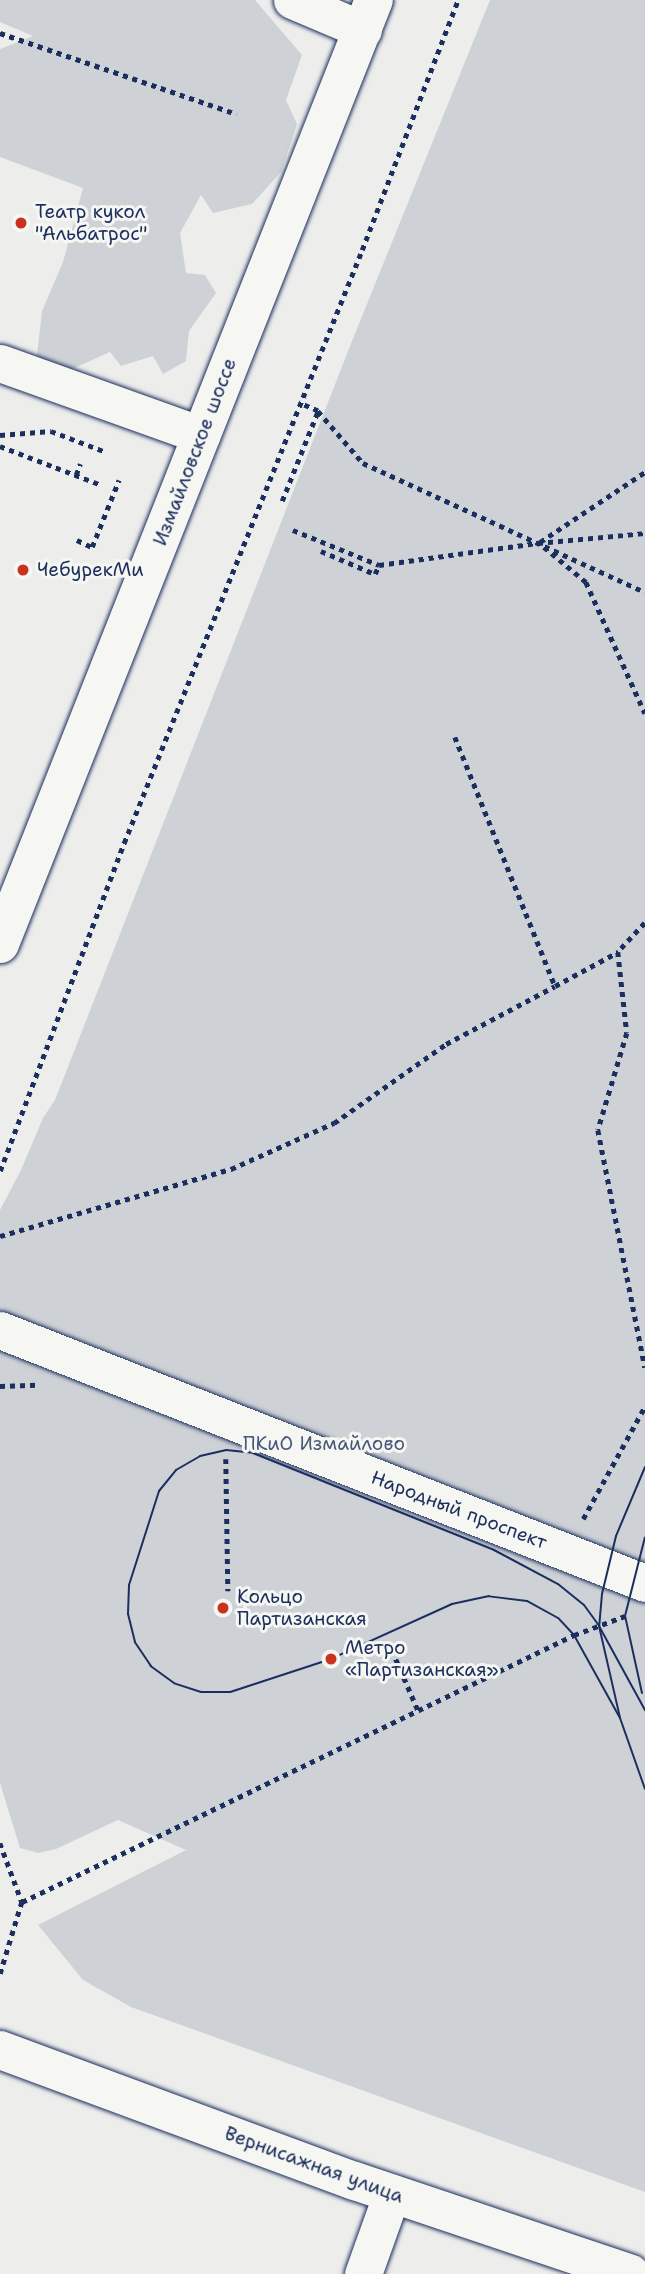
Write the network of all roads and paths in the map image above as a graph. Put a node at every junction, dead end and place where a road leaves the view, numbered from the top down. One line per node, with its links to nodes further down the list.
1 (292, 0): 3 (street)
2 (458, 0): 7 (path)
3 (369, 15): 10 (main road, Измайловское шоссе)
4 (0, 33): 5 (path)
5 (237, 114)
6 (0, 363): 10 (street)
7 (299, 403): 8 (path); 32 (path)
8 (318, 411): 18 (path); 22 (path)
9 (0, 435): 12 (path)
10 (201, 435): 29 (main road, Измайловское шоссе)
11 (0, 446): 15 (path)
12 (106, 452)
13 (80, 464): 15 (path)
14 (645, 472): 22 (path)
15 (76, 475): 17 (path)
16 (119, 480): 21 (path)
17 (99, 484)
18 (282, 501)
19 (293, 530): 24 (path)
20 (645, 533): 22 (path)
21 (77, 540)
22 (538, 543): 24 (path); 25 (path); 26 (path)
23 (321, 551): 24 (path)
24 (379, 565)
25 (645, 592)
26 (645, 713)
27 (455, 737): 31 (path)
28 (645, 923): 30 (path)
29 (0, 944)
30 (618, 952): 31 (path); 35 (path)
31 (555, 986): 33 (path)
32 (0, 1171)
33 (0, 1236)
34 (0, 1330): 37 (street, Народный проспект)
35 (645, 1367)
36 (645, 1406): 38 (path)
37 (226, 1419): 38 (street, Народный проспект); 40 (path)
38 (565, 1552): 39 (street, Народный проспект)
39 (645, 1583): 42 (path)
40 (228, 1591)
41 (392, 1650): 42 (path)
42 (419, 1711): 44 (path)
43 (0, 1843): 44 (path)
44 (22, 1902): 45 (path)
45 (0, 1975)
46 (0, 2050): 47 (main road, Вернисажная улица)
47 (392, 2193): 48 (street); 49 (main road, Вернисажная улица)
48 (363, 2274)
49 (631, 2274)

